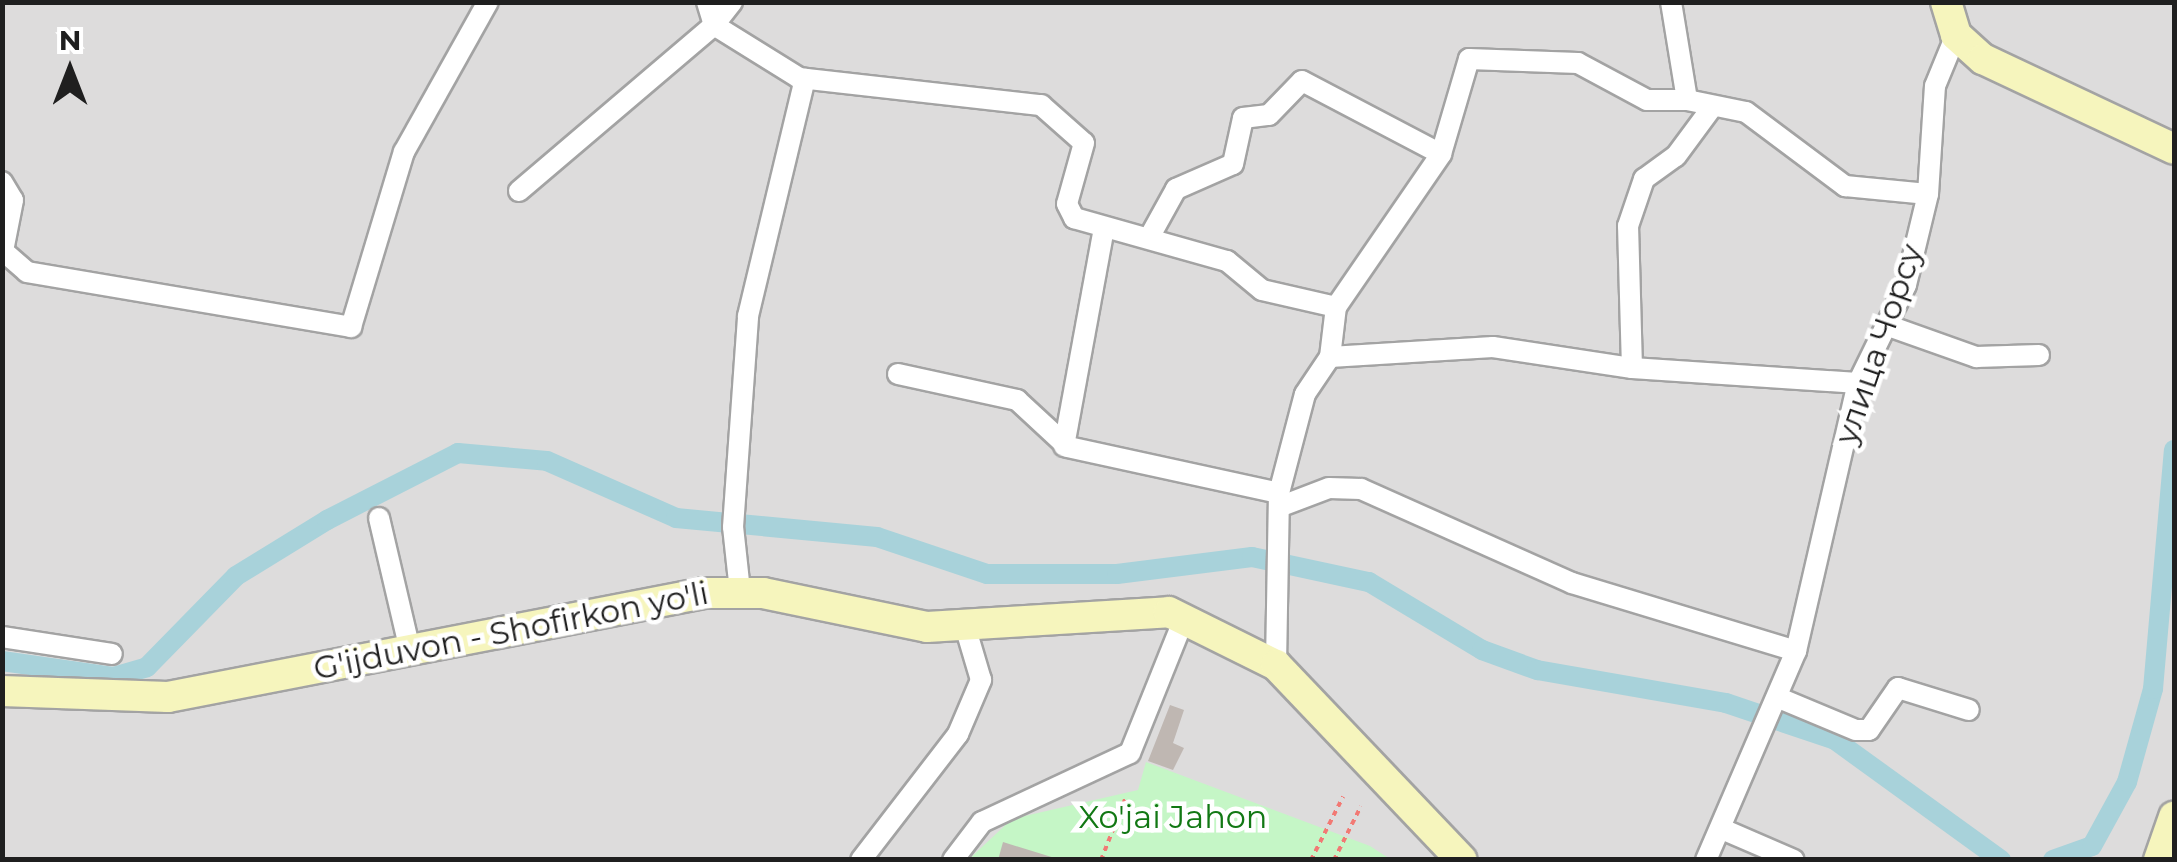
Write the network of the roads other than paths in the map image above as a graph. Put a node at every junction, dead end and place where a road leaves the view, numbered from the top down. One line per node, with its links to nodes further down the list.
1 (488, 2): 13 (street)
2 (707, 2): 6 (street)
3 (732, 2): 6 (street)
4 (1671, 2): 9 (street)
5 (1946, 2): 7 (main road)
6 (714, 25): 8 (street); 14 (street)
7 (1956, 35): 11 (main road); 15 (street, улица Чорсу)
8 (805, 79): 16 (street); 28 (street)
9 (1687, 100): 10 (street); 12 (street)
10 (1712, 106): 15 (street); 22 (street)
11 (2174, 149)
12 (1441, 154): 17 (street); 18 (street)
13 (2, 182)
14 (519, 191)
15 (1928, 194): 19 (street, улица Чорсу)
16 (1104, 229): 17 (street); 25 (street)
17 (1150, 236): 18 (street)
18 (1336, 307): 21 (street)
19 (1886, 325): 20 (street); 24 (street, улица Чорсу)
20 (2040, 355)
21 (1330, 356): 22 (street); 26 (street)
22 (1632, 368): 24 (street)
23 (898, 374): 25 (street)
24 (1858, 383): 33 (street, улица Чорсу)
25 (1064, 446): 26 (street)
26 (1279, 500): 33 (street); 35 (street)
27 (379, 518): 32 (street)
28 (740, 592): 30 (main road, G'ijduvon - Shofirkon yo'li); 32 (main road, G'ijduvon - Shofirkon yo'li)
29 (1185, 616): 30 (main road, G'ijduvon - Shofirkon yo'li); 35 (main road, G'ijduvon - Shofirkon yo'li); 42 (street)
30 (965, 626): 41 (street)
31 (2, 637): 34 (street)
32 (410, 650): 36 (main road, G'ijduvon - Shofirkon yo'li)
33 (1796, 651): 37 (street, улица Чорсу)
34 (112, 654)
35 (1276, 664): 43 (main road, G'ijduvon - Shofirkon yo'li)
36 (2, 691)
37 (1776, 704): 38 (street); 40 (street, улица Чорсу)
38 (1969, 710)
39 (2174, 816): 46 (main road)
40 (1722, 829): 44 (street, улица Чорсу); 45 (street)
41 (861, 860)
42 (952, 860)
43 (1462, 860)
44 (1706, 860)
45 (1794, 860)
46 (2159, 860)

